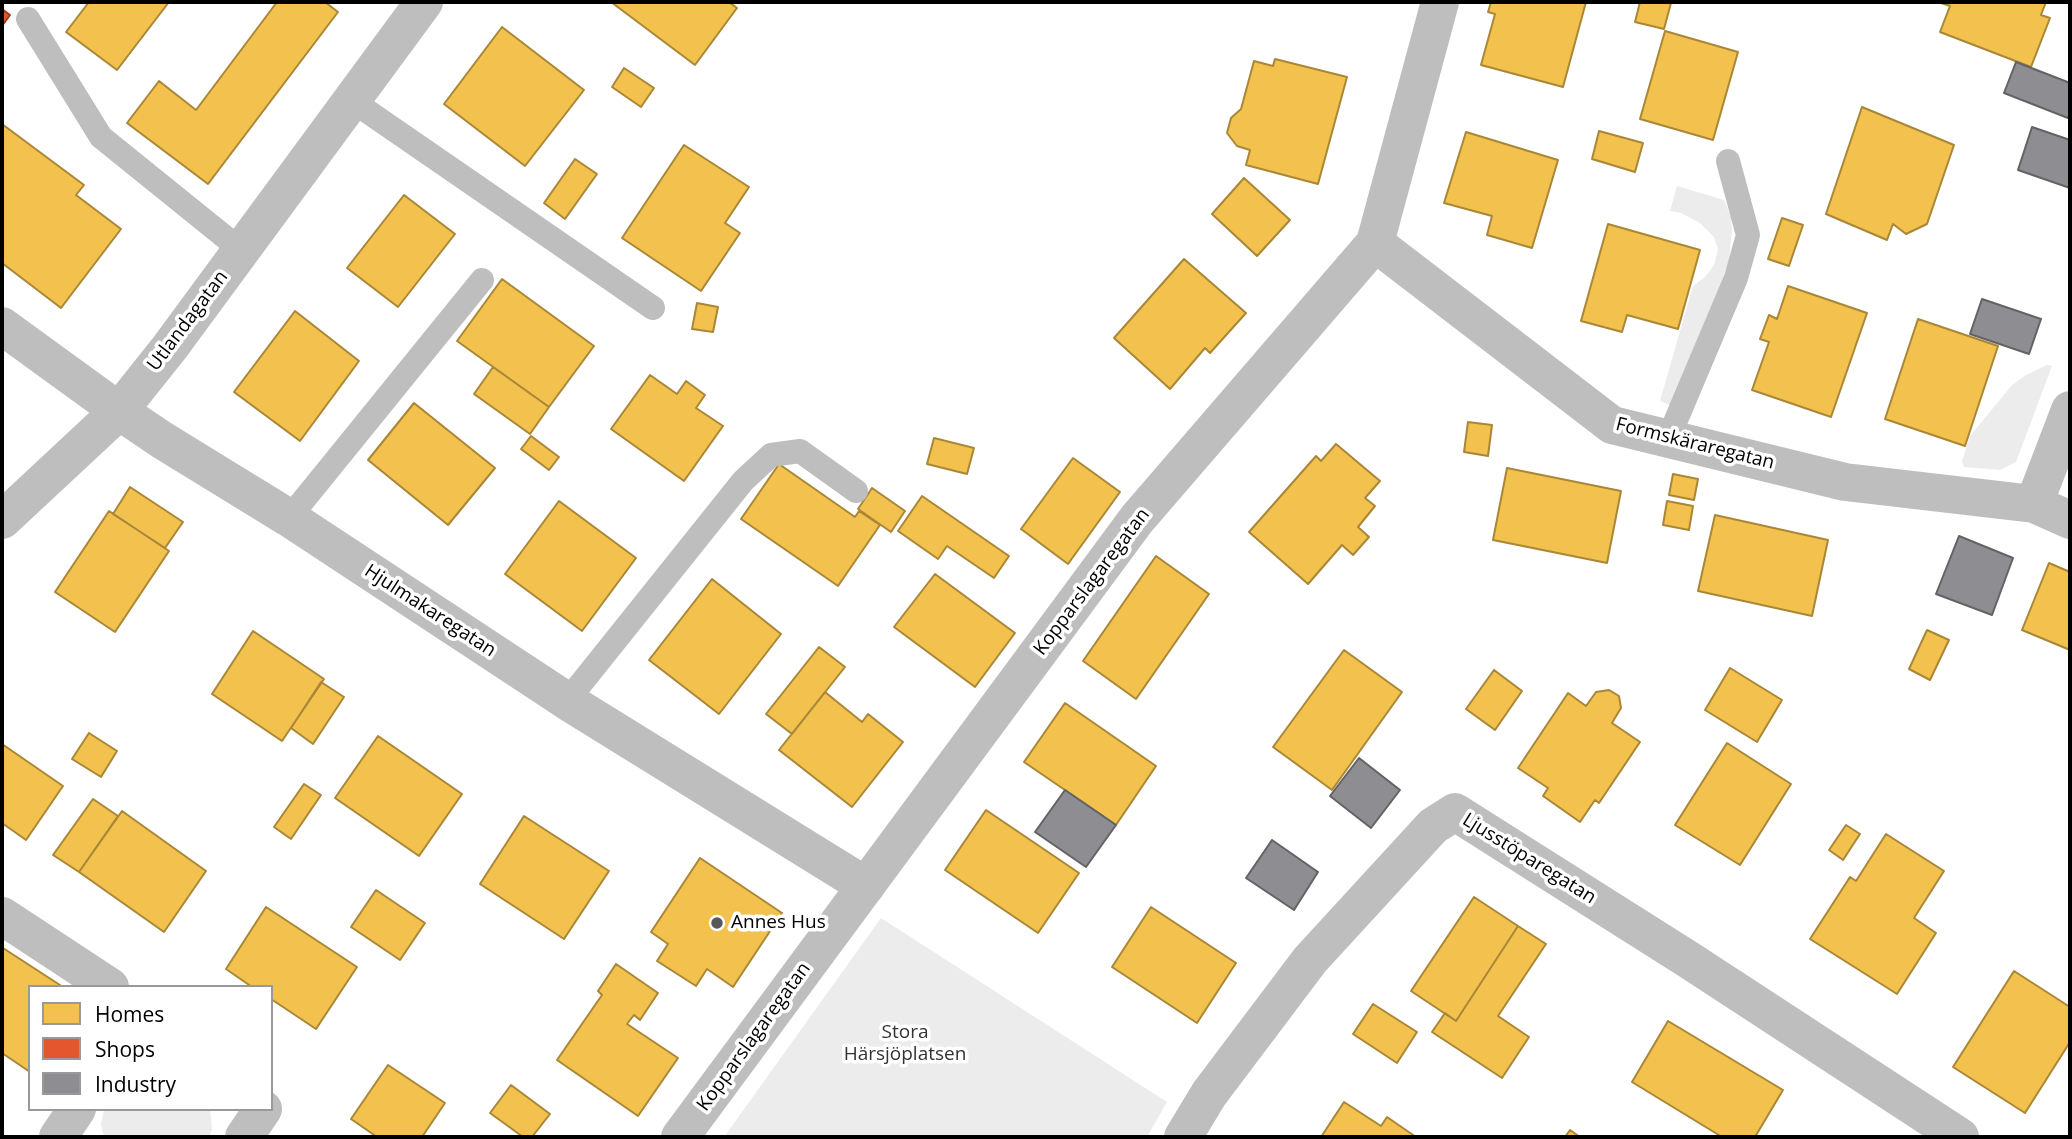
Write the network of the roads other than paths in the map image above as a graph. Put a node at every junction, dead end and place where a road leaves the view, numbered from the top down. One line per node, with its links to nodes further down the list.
1 (424, 2): 4 (street, Utlandagatan)
2 (1440, 2): 6 (street, Kopparslagaregatan)
3 (28, 19): 7 (lane)
4 (351, 100): 7 (street, Utlandagatan); 9 (lane)
5 (1728, 161): 13 (lane)
6 (1375, 243): 13 (street, Formskäraregatan); 20 (street, Kopparslagaregatan)
7 (241, 250): 12 (street, Utlandagatan)
8 (482, 280): 16 (lane)
9 (653, 308)
10 (2, 326): 12 (street, Hjulmakaregatan)
11 (2070, 410): 15 (street)
12 (119, 411): 16 (street, Hjulmakaregatan); 17 (street, Utlandagatan)
13 (1668, 439): 15 (street, Formskäraregatan)
14 (856, 491): 19 (lane)
15 (2034, 504): 18 (street, Formskäraregatan)
16 (289, 518): 19 (street, Hjulmakaregatan)
17 (2, 520)
18 (2070, 520)
19 (567, 701): 20 (street, Hjulmakaregatan)
20 (866, 886): 27 (street, Kopparslagaregatan)
21 (2, 916): 22 (street)
22 (107, 985)
23 (76, 1111): 25 (street)
24 (262, 1111): 26 (street)
25 (58, 1137)
26 (244, 1137)
27 (680, 1137)
28 (1183, 1137): 29 (street, Ljusstöparegatan)
29 (1960, 1137)

